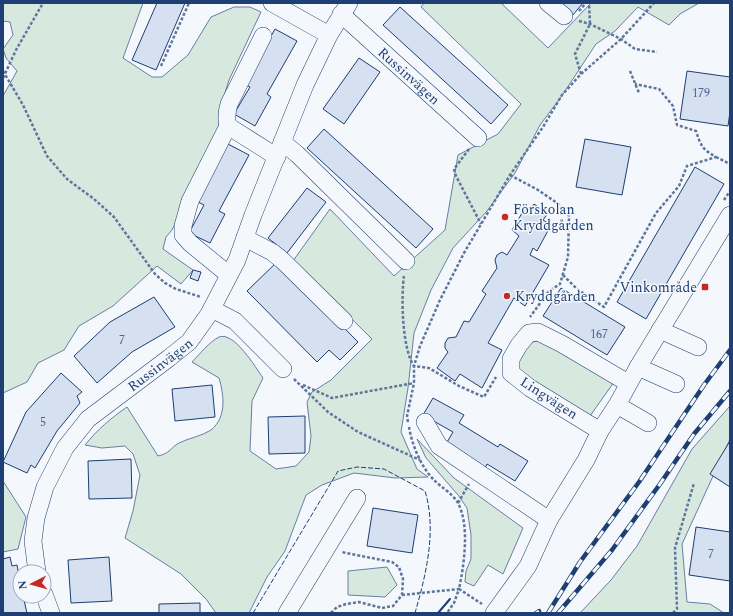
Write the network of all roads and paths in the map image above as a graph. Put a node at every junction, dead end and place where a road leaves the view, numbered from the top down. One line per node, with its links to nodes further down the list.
1 (43, 3): 18 (path)
2 (189, 3): 14 (path)
3 (272, 3): 10 (street)
4 (548, 3): 8 (street)
5 (589, 3): 9 (path)
6 (654, 3): 12 (path)
7 (345, 9): 10 (street, Russinvägen); 23 (street, Russinvägen)
8 (571, 18): 9 (path)
9 (590, 24): 12 (path); 17 (path)
10 (329, 35): 24 (street, Russinvägen)
11 (263, 36): 22 (street)
12 (621, 39): 13 (path); 17 (path)
13 (657, 52)
14 (161, 66)
15 (3, 71): 18 (path)
16 (630, 71): 20 (path)
17 (580, 74): 27 (path)
18 (5, 75): 19 (path); 35 (path)
19 (3, 78)
20 (635, 84): 21 (path); 25 (path)
21 (639, 93)
22 (228, 126): 24 (street); 32 (street)
23 (478, 138): 29 (path)
24 (279, 150): 30 (street, Russinvägen); 31 (street)
25 (716, 157): 26 (path); 33 (path)
26 (730, 164)
27 (510, 175): 29 (path); 33 (path)
28 (730, 215): 37 (street)
29 (481, 225): 39 (path)
30 (245, 238): 32 (street, Russinvägen); 36 (street)
31 (406, 261): 39 (path)
32 (229, 275): 35 (street, Russinvägen)
33 (563, 275): 34 (path)
34 (549, 291)
35 (213, 306): 41 (street); 59 (street, Russinvägen)
36 (344, 321)
37 (660, 330): 38 (street); 40 (street)
38 (698, 347)
39 (414, 366): 42 (path); 47 (path)
40 (638, 367): 43 (street); 45 (street)
41 (283, 369)
42 (414, 382): 44 (path); 52 (path)
43 (628, 383): 48 (street); 51 (street, Lingvägen)
44 (300, 384)
45 (676, 384)
46 (307, 390): 52 (path)
47 (484, 397)
48 (617, 405): 50 (street); 51 (street)
49 (425, 422): 53 (street)
50 (648, 423)
51 (600, 431): 57 (street)
52 (420, 460): 56 (path)
53 (476, 472): 56 (path); 57 (street)
54 (694, 483): 66 (path)
55 (357, 498): 58 (street)
56 (458, 503): 60 (path)
57 (549, 520): 62 (street)
58 (325, 550): 61 (path); 63 (street)
59 (36, 564)
60 (459, 589): 61 (path); 62 (path); 65 (path)
61 (402, 595): 64 (path)
62 (494, 612)
63 (287, 613)
64 (331, 613)
65 (447, 613)
66 (673, 613)

